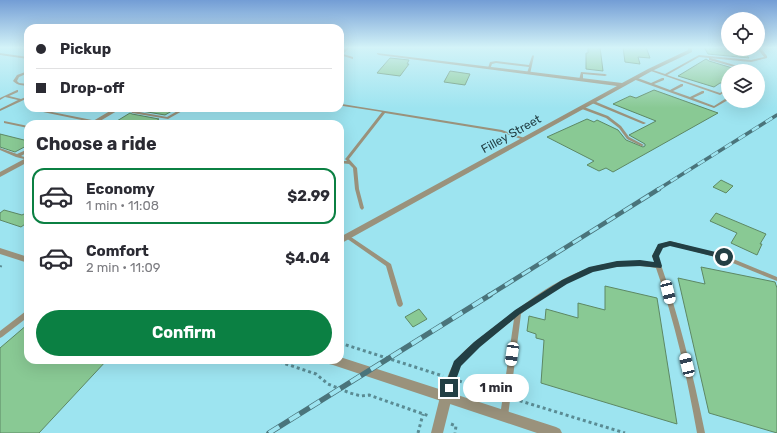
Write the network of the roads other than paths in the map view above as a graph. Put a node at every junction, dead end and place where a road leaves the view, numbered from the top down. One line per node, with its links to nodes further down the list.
1 (483, 67): 5 (street)
2 (531, 67): 7 (lane)
3 (655, 67): 6 (street, Filley Street)
4 (680, 67): 10 (lane)
5 (489, 68): 7 (street)
6 (650, 70): 10 (lane); 11 (street, Filley Street)
7 (529, 73): 12 (street)
8 (24, 74): 14 (lane)
9 (604, 75): 12 (lane)
10 (664, 77): 13 (lane); 20 (lane)
11 (634, 78): 13 (lane); 15 (street, Filley Street)
12 (581, 80): 15 (street)
13 (651, 84): 18 (lane)
14 (24, 85)
15 (622, 85): 25 (street, Filley Street)
16 (682, 85): 18 (lane)
17 (17, 91): 21 (lane)
18 (671, 91): 22 (lane)
19 (704, 92): 22 (lane)
20 (721, 93)
21 (6, 96): 23 (lane); 24 (lane)
22 (691, 98): 26 (lane)
23 (0, 99)
24 (22, 100): 29 (lane)
25 (593, 102): 28 (street, Filley Street); 38 (lane)
26 (721, 103)
27 (344, 105): 34 (lane)
28 (583, 108): 40 (street, Filley Street); 41 (lane)
29 (0, 110)
30 (47, 112): 35 (lane)
31 (113, 112): 36 (street)
32 (132, 112): 33 (lane)
33 (179, 112)
34 (384, 112): 40 (lane); 48 (lane)
35 (80, 120)
36 (98, 120)
37 (5, 122): 39 (lane)
38 (644, 123)
39 (24, 127)
40 (525, 139): 52 (street, Filley Street)
41 (642, 145)
42 (0, 149): 44 (lane)
43 (24, 152): 44 (lane)
44 (17, 156): 45 (lane)
45 (24, 158)
46 (24, 161): 49 (street)
47 (344, 162): 48 (lane)
48 (350, 162): 51 (lane)
49 (4, 171): 50 (street)
50 (0, 175)
51 (362, 208)
52 (348, 237): 53 (street, Filley Street); 58 (lane)
53 (344, 239)
54 (0, 251): 55 (street)
55 (24, 259)
56 (659, 266): 57 (lane); 59 (lane); 67 (lane)
57 (777, 280)
58 (400, 304)
59 (518, 312): 63 (lane); 64 (lane)
60 (24, 316): 61 (lane)
61 (0, 335)
62 (344, 364): 63 (street)
63 (446, 398): 64 (street); 65 (street)
64 (504, 417): 66 (street)
65 (437, 433)
66 (556, 433)
67 (701, 433)

